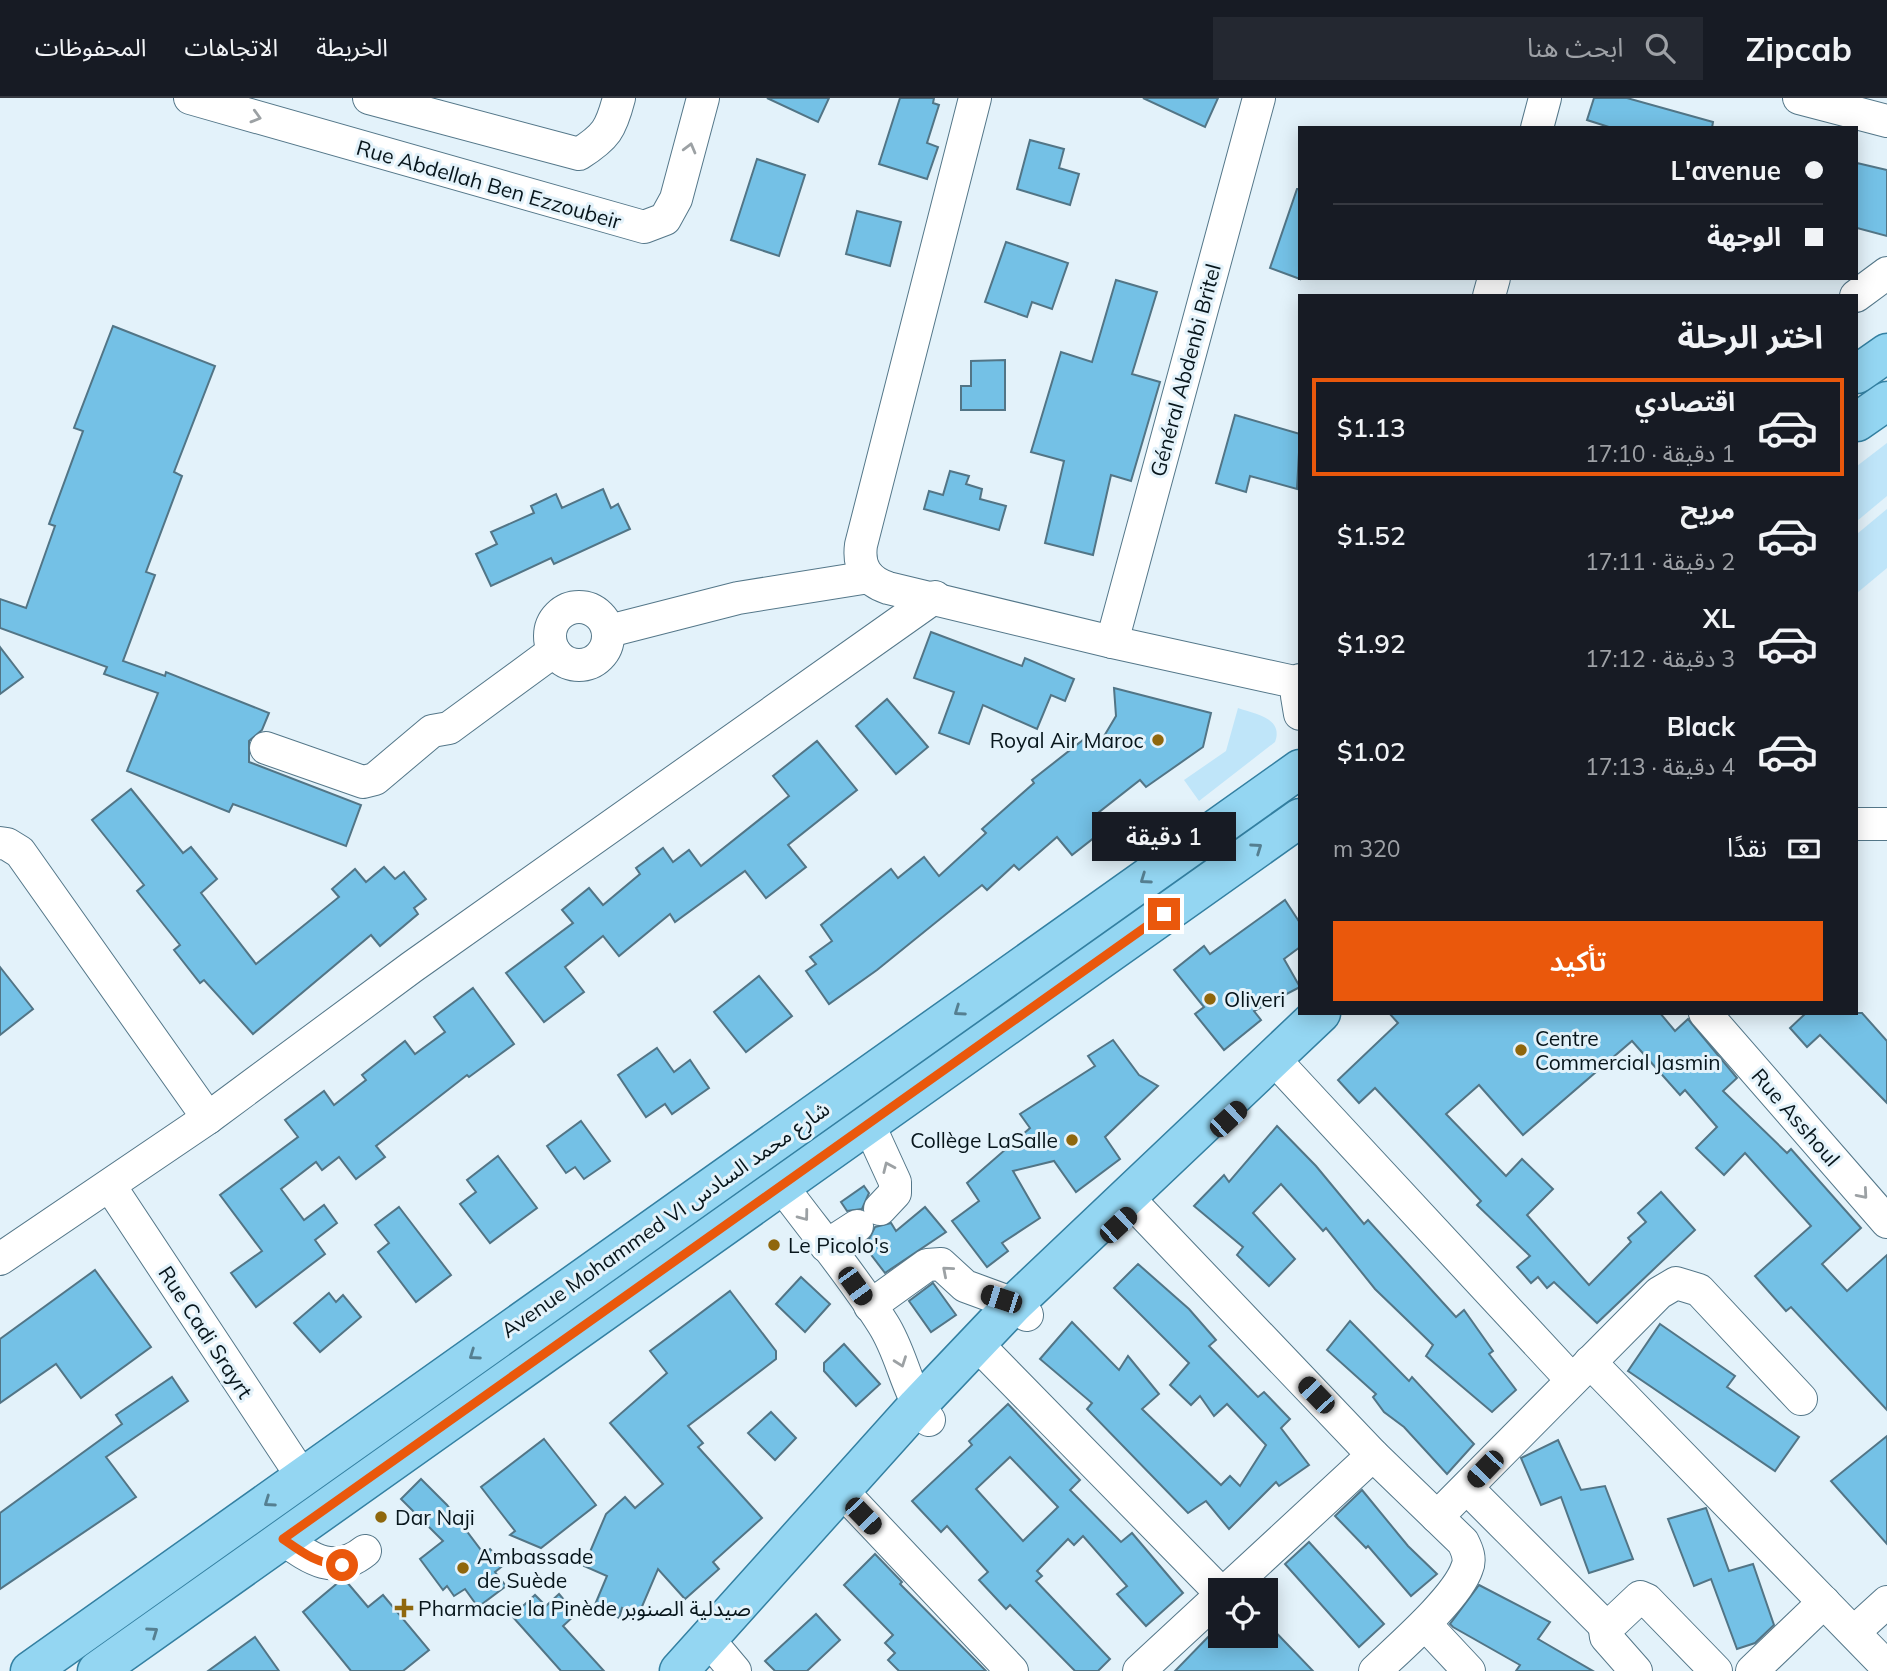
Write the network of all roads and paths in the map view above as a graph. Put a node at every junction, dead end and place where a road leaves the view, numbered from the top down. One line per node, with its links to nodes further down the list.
1 (190, 98): 4 (street, Rue Abdellah Ben Ezzoubeir, one-way to 4)
2 (369, 98): 3 (street)
3 (619, 98)
4 (703, 98)
5 (975, 98): 17 (street)
6 (1259, 98): 20 (street, Général Abdenbi Britel)
7 (1545, 98): 10 (street)
8 (1799, 98): 9 (street)
9 (1887, 121)
10 (1538, 126)
11 (1887, 273): 12 (street)
12 (1858, 295)
13 (1887, 353): 14 (main road)
14 (1858, 373)
15 (1887, 401): 16 (main road)
16 (1858, 421)
17 (869, 578): 18 (street); 19 (street)
18 (935, 597): 20 (street); 33 (street)
19 (609, 631): 21 (street); 21 (street)
20 (1112, 642): 22 (street)
21 (554, 651): 23 (street)
22 (1298, 681)
23 (266, 748)
24 (1298, 770): 48 (main road, Avenue Mohammed VI شارع محمد السادس, one-way to 48)
25 (1298, 818): 34 (main road, Avenue Mohammed VI شارع محمد السادس, one-way to 25)
26 (1858, 824): 27 (street)
27 (1887, 824)
28 (0, 843): 33 (street)
29 (1319, 1015): 32 (main road)
30 (1337, 1015): 32 (main road)
31 (1707, 1015): 38 (street, Rue Asshoul, one-way to 38)
32 (1278, 1064): 37 (main road); 44 (street)
33 (208, 1118): 36 (street)
34 (868, 1123): 35 (main road, Avenue Mohammed VI شارع محمد السادس); 39 (street, one-way to 34)
35 (781, 1185): 39 (street, one-way to 39); 52 (main road, Avenue Mohammed VI شارع محمد السادس)
36 (110, 1186): 40 (street); 48 (street, Rue Cadi Srayrt)
37 (1131, 1203): 42 (main road); 47 (street)
38 (1887, 1222)
39 (826, 1246): 41 (street)
40 (3, 1251)
41 (870, 1306): 42 (street, one-way to 41); 46 (street, one-way to 46)
42 (1021, 1310): 43 (main road)
43 (983, 1350): 46 (main road); 55 (street)
44 (1580, 1371): 45 (street); 49 (street); 56 (street)
45 (1801, 1399)
46 (923, 1413): 50 (main road)
47 (1373, 1455): 51 (street); 54 (street)
48 (303, 1478): 64 (main road, Avenue Mohammed VI شارع محمد السادس, one-way to 64)
49 (1467, 1488): 51 (street); 60 (street)
50 (847, 1498): 62 (main road); 67 (street)
51 (1437, 1517): 59 (street)
52 (283, 1539): 53 (street); 65 (main road, Avenue Mohammed VI شارع محمد السادس, one-way to 52)
53 (365, 1551)
54 (1240, 1578)
55 (1208, 1582)
56 (1824, 1602): 61 (street); 73 (street)
57 (1887, 1602): 61 (street)
58 (1208, 1605): 68 (street)
59 (1425, 1624): 69 (street); 70 (street)
60 (1606, 1627): 71 (street); 72 (street)
61 (1854, 1632): 63 (street)
62 (715, 1658): 66 (main road)
63 (1887, 1667)
64 (30, 1671)
65 (97, 1671)
66 (679, 1671)
67 (1012, 1671)
68 (1139, 1671)
69 (1375, 1671)
70 (1469, 1671)
71 (1636, 1671)
72 (1716, 1671)
73 (1752, 1671)

